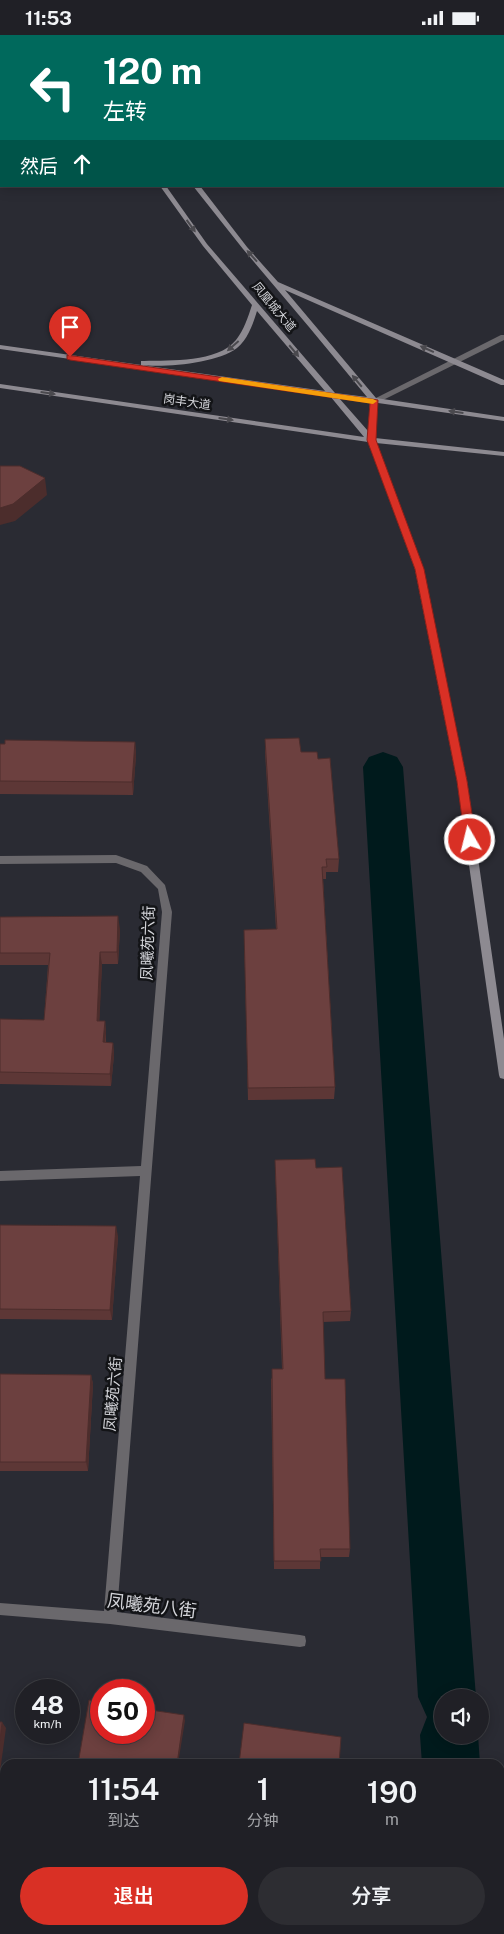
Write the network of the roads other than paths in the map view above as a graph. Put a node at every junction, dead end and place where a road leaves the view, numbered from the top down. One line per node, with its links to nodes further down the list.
1 (164, 187): 4 (main road, 凤凰城大道, one-way to 4)
2 (197, 187): 3 (main road, 凤凰城大道, one-way to 2)
3 (275, 282): 7 (main road, one-way to 3); 12 (main road, 凤凰城大道, one-way to 3)
4 (256, 305): 8 (main road, one-way to 8); 11 (main road, 凤凰城大道, one-way to 11)
5 (504, 337): 7 (street)
6 (0, 347): 8 (main road, 岗丰大道)
7 (455, 362): 9 (main road); 12 (street)
8 (122, 365): 11 (main road, 岗丰大道)
9 (504, 383)
10 (0, 386): 14 (main road, 岗丰大道, one-way to 14)
11 (332, 396): 12 (main road, 岗丰大道); 14 (main road, 凤凰城大道)
12 (374, 401): 13 (main road, 岗丰大道, one-way to 12); 14 (main road, 凤凰城大道)
13 (504, 419)
14 (371, 440): 15 (main road, 岗丰大道); 17 (main road, 凤凰城大道)
15 (504, 454)
16 (0, 860): 18 (street, 凤曦苑六街)
17 (504, 1075)
18 (146, 1171): 19 (street); 21 (street, 凤曦苑六街)
19 (0, 1176)
20 (0, 1609): 21 (street, 凤曦苑八街)
21 (110, 1618): 22 (street, 凤曦苑八街)
22 (300, 1641)

